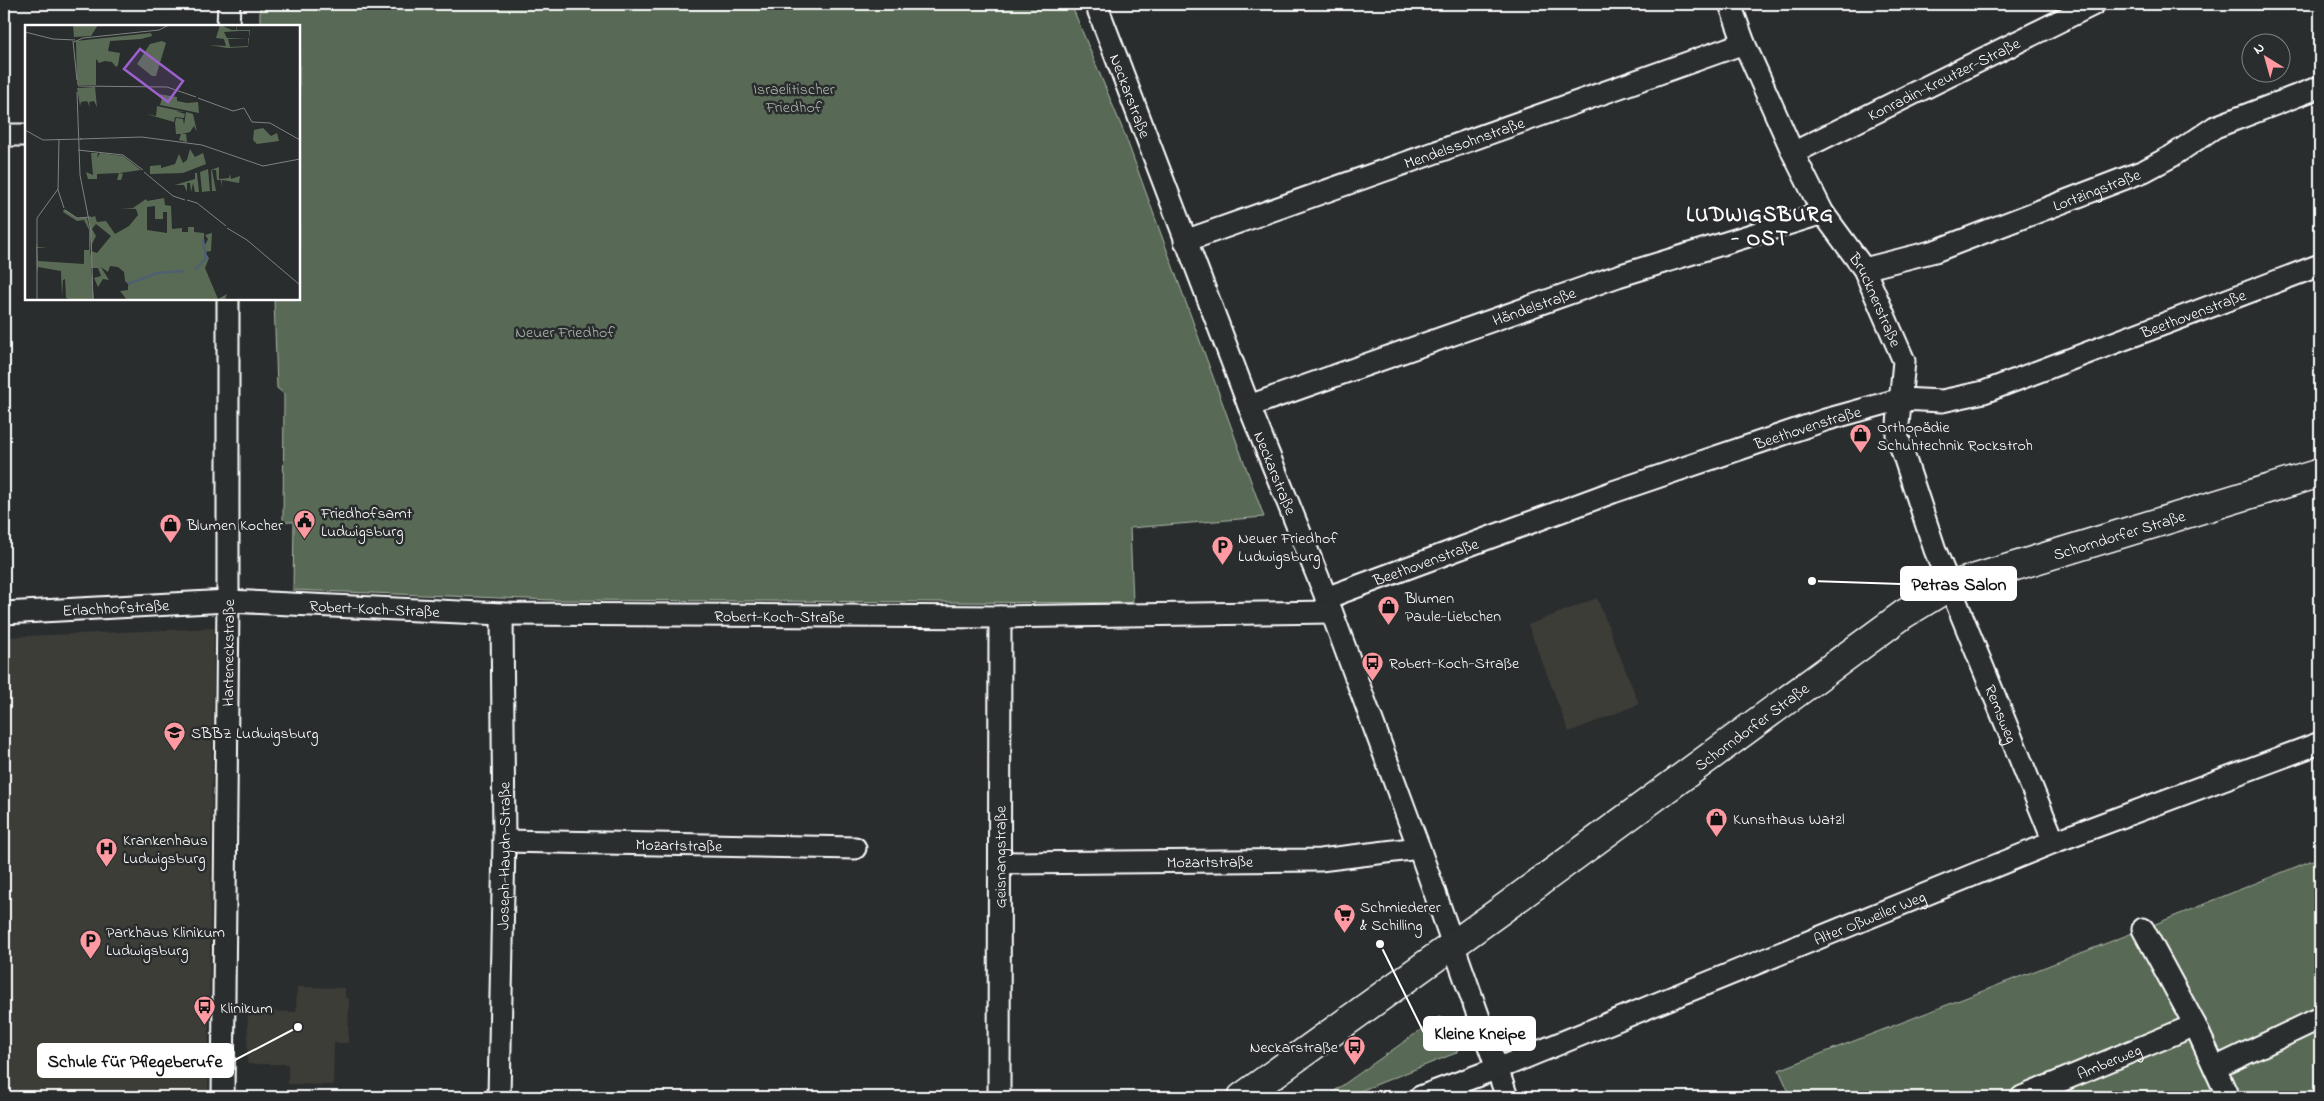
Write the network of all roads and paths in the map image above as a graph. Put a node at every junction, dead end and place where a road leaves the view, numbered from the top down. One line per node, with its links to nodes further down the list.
1 (228, 4): 5 (street)
2 (1096, 4): 12 (street, Neckarstraße)
3 (1730, 4): 6 (street, Brucknerstraße)
4 (2094, 4): 10 (street, Konradin-Kreutzer-Straße)
5 (228, 25)
6 (1744, 43): 10 (street, Brucknerstraße); 12 (street, Mendelssohnstraße)
7 (2320, 87): 14 (street, Lortzingstraße)
8 (4, 135): 9 (street)
9 (25, 135)
10 (1793, 153): 11 (street, Brucknerstraße)
11 (1823, 213): 14 (street, Brucknerstraße); 17 (street, Händelstraße)
12 (1185, 241): 17 (street, Neckarstraße)
13 (2320, 265): 16 (street, Beethovenstraße)
14 (1864, 269): 16 (street, Brucknerstraße)
15 (228, 300): 20 (street, Harteneckstraße)
16 (1901, 399): 19 (street, Brucknerstraße); 21 (street, Beethovenstraße)
17 (1249, 406): 21 (street, Neckarstraße)
18 (2320, 473): 19 (main road, Schorndorfer Straße)
19 (1950, 586): 27 (street, Remsweg); 32 (main road, Schorndorfer Straße)
20 (228, 601): 22 (street, Erlachhofstraße); 23 (street, Robert-Koch-Straße); 37 (street, Harteneckstraße)
21 (1329, 605): 24 (street, Robert-Koch-Straße); 29 (street, Neckarstraße)
22 (4, 613)
23 (502, 614): 24 (street, Robert-Koch-Straße); 26 (street, Joseph-Haydn-Straße)
24 (1000, 617): 30 (street, Geisnangstraße)
25 (2320, 743): 27 (street, Alter Oßweiler Weg)
26 (504, 842): 28 (street, Mozartstraße); 38 (street, Joseph-Haydn-Straße)
27 (2054, 842): 35 (street, Alter Oßweiler Weg)
28 (855, 848)
29 (1419, 848): 30 (street, Mozartstraße); 32 (street, Neckarstraße)
30 (1000, 863): 39 (street, Geisnangstraße)
31 (2143, 929): 34 (street)
32 (1454, 945): 35 (street, Neckarstraße); 40 (main road, Schorndorfer Straße)
33 (2320, 1018): 36 (street)
34 (2195, 1025): 36 (street); 43 (street, Amberweg)
35 (1498, 1068): 41 (street, Alter Oßweiler Weg); 42 (street, Neckarstraße)
36 (2215, 1068): 44 (street)
37 (223, 1097)
38 (499, 1097)
39 (999, 1097)
40 (1242, 1097)
41 (1420, 1097)
42 (1507, 1097)
43 (2022, 1097)
44 (2228, 1097)

